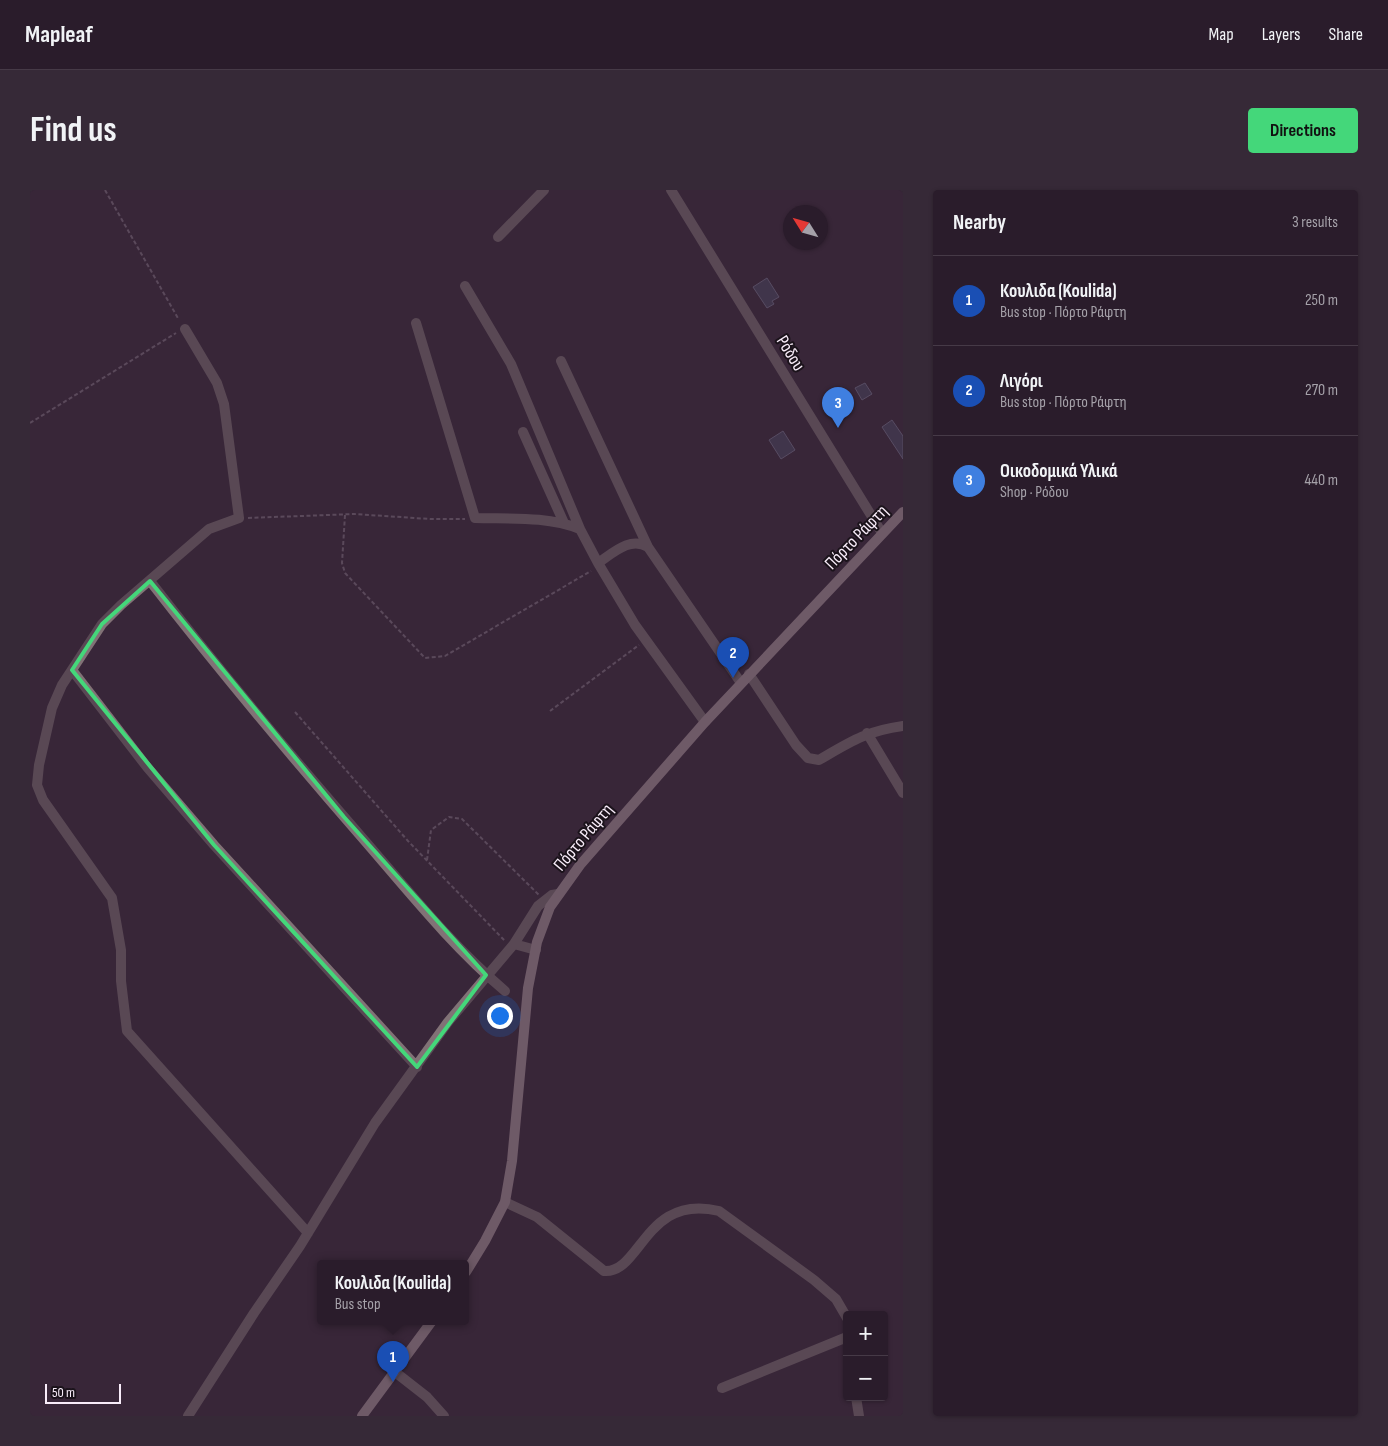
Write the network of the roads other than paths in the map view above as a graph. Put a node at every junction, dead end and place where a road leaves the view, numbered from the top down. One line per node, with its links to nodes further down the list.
1 (544, 190): 3 (street)
2 (671, 190): 12 (street, Ρόδου)
3 (498, 237)
4 (464, 286): 11 (street)
5 (416, 323): 10 (street)
6 (184, 329): 15 (street)
7 (561, 361): 13 (street)
8 (523, 432): 10 (street)
9 (903, 512): 12 (main road, Πόρτο Ράφτη)
10 (564, 523): 11 (street)
11 (580, 530): 14 (street)
12 (882, 533): 17 (main road, Πόρτο Ράφτη)
13 (648, 547): 14 (street); 18 (street)
14 (599, 565): 19 (street)
15 (150, 581): 16 (street); 26 (street)
16 (72, 670): 28 (street); 30 (street)
17 (749, 674): 18 (main road, Πόρτο Ράφτη); 21 (street)
18 (741, 683): 19 (main road, Πόρτο Ράφτη)
19 (705, 722): 23 (main road, Πόρτο Ράφτη)
20 (903, 726): 21 (street)
21 (867, 733): 22 (street)
22 (903, 793)
23 (558, 894): 24 (street); 25 (main road, Πόρτο Ράφτη)
24 (514, 944): 25 (street); 26 (street)
25 (536, 950): 29 (main road, Πόρτο Ράφτη)
26 (486, 975): 27 (street); 28 (street)
27 (505, 991)
28 (417, 1067): 30 (street)
29 (505, 1202): 31 (main road, Πόρτο Ράφτη); 32 (street)
30 (308, 1233): 38 (street)
31 (469, 1267)
32 (843, 1311)
33 (429, 1325): 35 (main road)
34 (843, 1339): 36 (street)
35 (395, 1372): 39 (main road); 40 (street)
36 (722, 1388)
37 (857, 1401): 41 (street)
38 (188, 1416)
39 (362, 1416)
40 (444, 1416)
41 (859, 1416)

